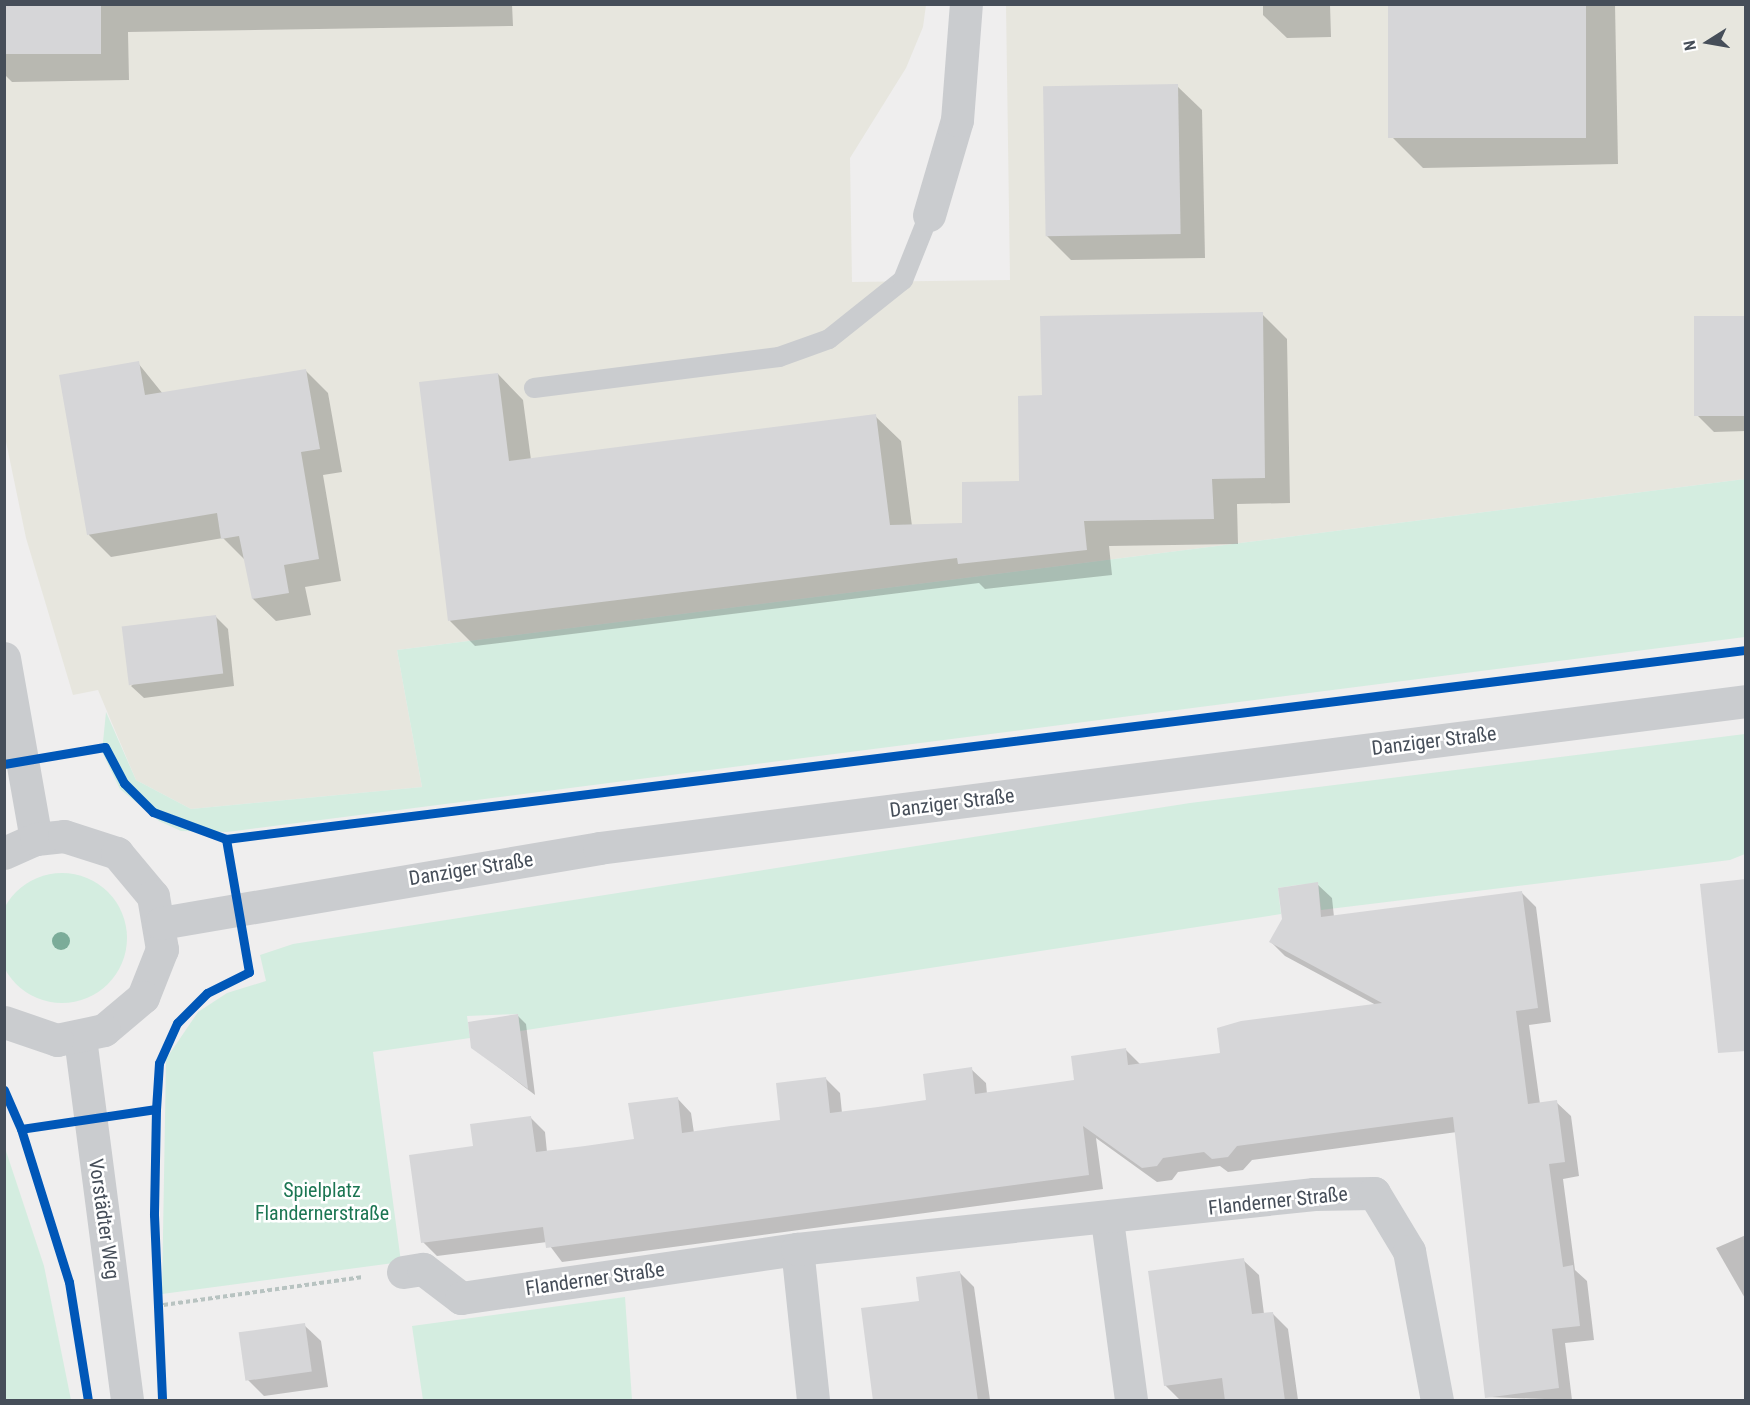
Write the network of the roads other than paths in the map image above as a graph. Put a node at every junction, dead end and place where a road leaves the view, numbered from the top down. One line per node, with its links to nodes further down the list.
1 (966, 4): 2 (street)
2 (929, 215): 3 (lane)
3 (534, 388)
4 (4, 658): 6 (street)
5 (1746, 701): 8 (street, Danziger Straße)
6 (36, 839): 7 (street); 8 (street)
7 (4, 853)
8 (161, 923): 10 (street)
9 (4, 1022): 10 (street)
10 (80, 1038): 14 (street, Vorstädter Weg)
11 (1107, 1220): 12 (street, Flanderner Straße); 16 (street); 17 (street, Flanderner Straße)
12 (797, 1249): 13 (street, Flanderner Straße); 15 (street)
13 (402, 1272)
14 (127, 1401)
15 (813, 1401)
16 (1131, 1401)
17 (1437, 1401)

